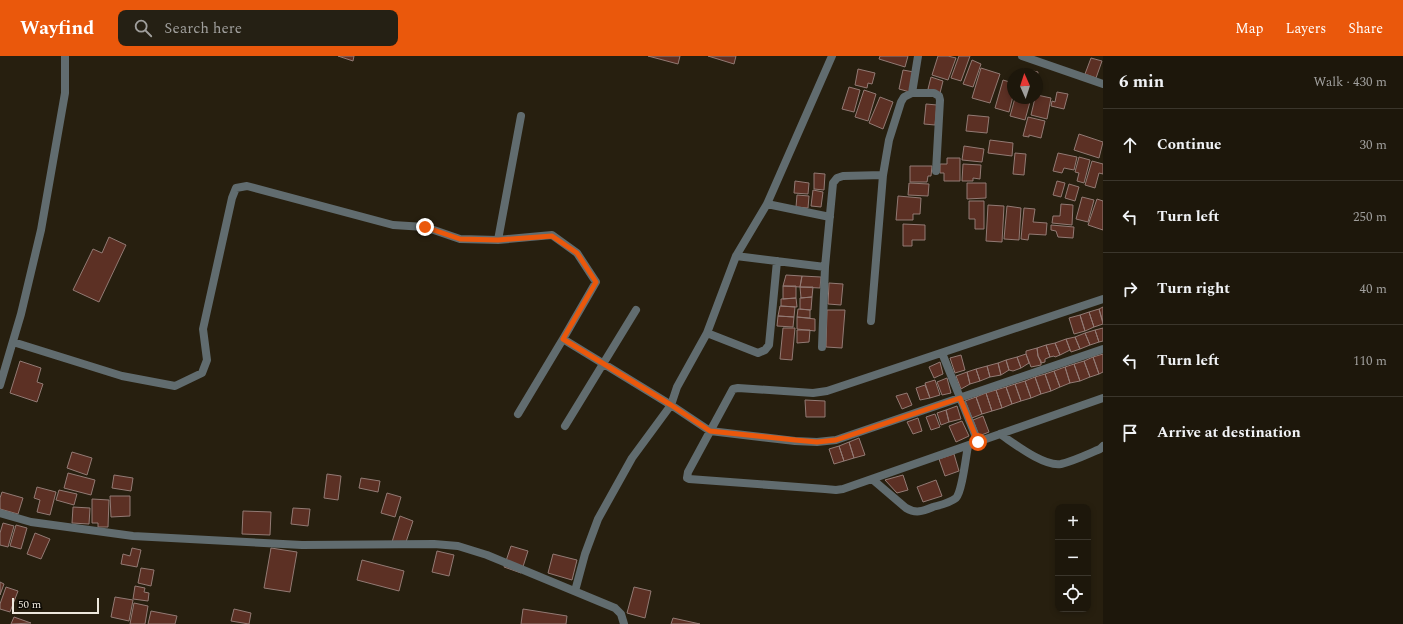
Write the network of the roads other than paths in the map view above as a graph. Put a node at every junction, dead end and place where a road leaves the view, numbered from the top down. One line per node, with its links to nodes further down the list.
1 (66, 56): 21 (street)
2 (832, 56): 10 (street)
3 (918, 56): 6 (street)
4 (1022, 56): 5 (street)
5 (1103, 84)
6 (912, 94): 8 (street); 9 (street)
7 (521, 116): 12 (street)
8 (936, 171)
9 (883, 175): 11 (street); 18 (street)
10 (767, 204): 11 (street); 13 (street)
11 (830, 217): 15 (street)
12 (498, 240): 20 (street); 21 (street)
13 (736, 256): 14 (street); 19 (street)
14 (777, 261): 15 (street); 19 (street)
15 (825, 267): 22 (street)
16 (1103, 299): 24 (street)
17 (636, 310): 25 (street)
18 (871, 321)
19 (707, 333): 29 (street)
20 (563, 339): 25 (street); 30 (street)
21 (13, 342): 26 (street)
22 (822, 347)
23 (1103, 349): 27 (street)
24 (942, 353): 27 (street); 32 (street)
25 (604, 364): 29 (street); 31 (street)
26 (0, 385)
27 (960, 398): 32 (street); 34 (street)
28 (1103, 398): 33 (street)
29 (671, 405): 32 (street); 39 (street)
30 (518, 414)
31 (565, 426)
32 (710, 431): 37 (street)
33 (1000, 434): 34 (street); 36 (street)
34 (978, 442): 35 (street)
35 (968, 446): 37 (street); 37 (street)
36 (1103, 446)
37 (872, 479)
38 (0, 513): 39 (street)
39 (575, 591): 40 (street)
40 (624, 624)

